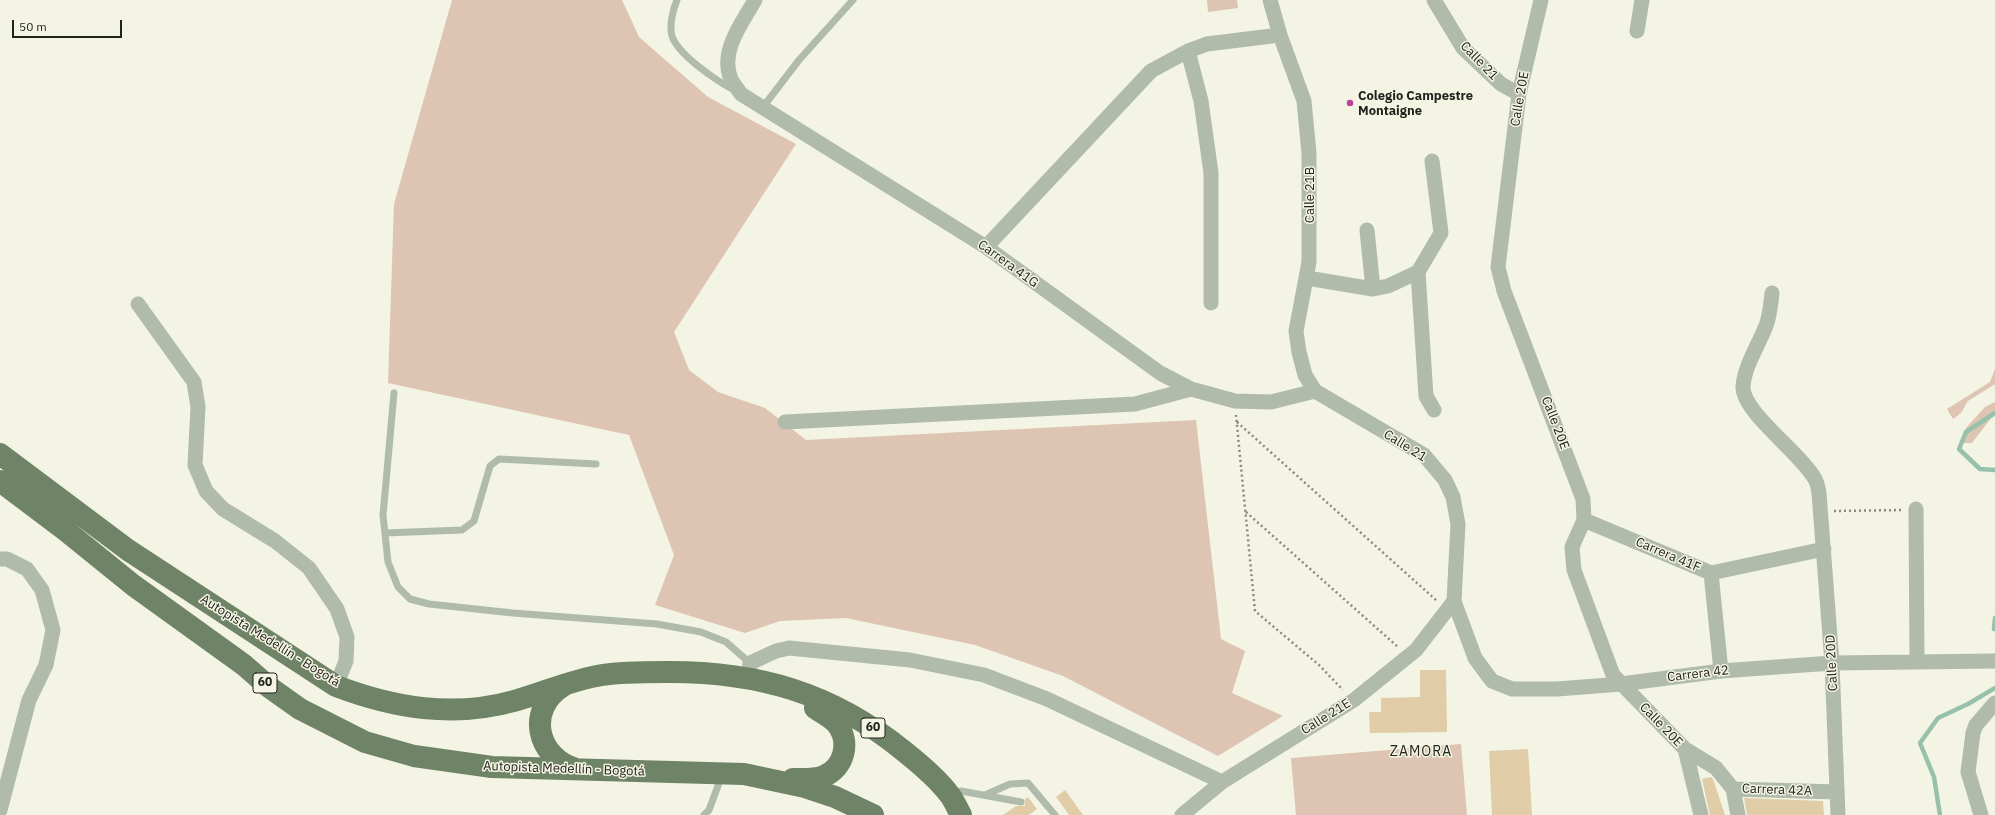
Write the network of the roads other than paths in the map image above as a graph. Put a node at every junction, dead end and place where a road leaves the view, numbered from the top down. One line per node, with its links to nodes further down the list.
1 (677, 0): 11 (lane)
2 (755, 0): 11 (street, Carrera 41G)
3 (853, 0): 13 (lane)
4 (1270, 0): 9 (street, Calle 21B)
5 (1434, 0): 12 (street, Calle 21)
6 (1541, 0): 12 (street, Calle 20E)
7 (1642, 0): 8 (street)
8 (1636, 30)
9 (1280, 35): 10 (street); 18 (street, Calle 21B)
10 (1188, 51): 16 (street); 21 (street)
11 (741, 94): 13 (street, Carrera 41G)
12 (1519, 94): 32 (street, Calle 20E)
13 (763, 107): 16 (street, Carrera 41G)
14 (1432, 161): 17 (street)
15 (1368, 230): 19 (street)
16 (986, 247): 23 (street, Carrera 41G)
17 (1418, 272): 19 (street); 26 (street)
18 (1307, 278): 19 (street); 24 (street, Calle 21B)
19 (1373, 289)
20 (1772, 293): 34 (street, Calle 20D)
21 (1211, 303)
22 (138, 304): 46 (street)
23 (1190, 389): 24 (street, Carrera 41G); 27 (street)
24 (1315, 391): 37 (street, Calle 21)
25 (394, 393): 33 (lane)
26 (1434, 410)
27 (785, 422)
28 (0, 454): 46 (highway, Autopista Medellín - Bogotá / 60)
29 (596, 464): 33 (lane)
30 (0, 481): 49 (highway, Autopista Medellín - Bogotá / 60)
31 (1916, 510): 39 (street)
32 (1584, 520): 36 (street, Carrera 41F); 45 (street, Calle 20E)
33 (385, 533): 41 (lane)
34 (1824, 549): 36 (street, Carrera 41F); 40 (street, Calle 20D)
35 (0, 560): 58 (street)
36 (1711, 573): 42 (street)
37 (1450, 606): 45 (street, Carrera 42); 52 (street, Calle 21E)
38 (1995, 661): 39 (street, Carrera 42)
39 (1917, 662): 40 (street, Carrera 42)
40 (1832, 663): 42 (street, Carrera 42); 54 (street, Calle 20D)
41 (750, 670): 43 (highway, Autopista Medellín - Bogotá / 60); 44 (highway, Autopista Medellín - Bogotá / 60); 52 (street)
42 (1721, 671): 45 (street, Carrera 42)
43 (567, 683): 46 (highway, Autopista Medellín - Bogotá / 60); 49 (highway)
44 (781, 684): 51 (highway); 55 (highway, Autopista Medellín - Bogotá / 60)
45 (1621, 684): 48 (street, Calle 20E)
46 (336, 686)
47 (1995, 703): 67 (street)
48 (1684, 750): 53 (street, Carrera 42A); 64 (street, Calle 20E)
49 (579, 770): 50 (highway, Autopista Medellín - Bogotá / 60)
50 (723, 773): 51 (highway, Autopista Medellín - Bogotá / 60); 59 (lane)
51 (770, 780): 60 (highway, Autopista Medellín - Bogotá / 60)
52 (1222, 782): 63 (street, Calle 21E)
53 (1733, 789): 54 (street, Carrera 42A); 65 (street)
54 (1837, 792): 66 (street, Calle 20D)
55 (950, 794): 56 (lane); 61 (highway, Autopista Medellín - Bogotá / 60)
56 (985, 795): 57 (lane); 62 (lane)
57 (1021, 802)
58 (0, 810)
59 (704, 815)
60 (873, 815)
61 (961, 815)
62 (1055, 815)
63 (1182, 815)
64 (1702, 815)
65 (1738, 815)
66 (1838, 815)
67 (1981, 815)

